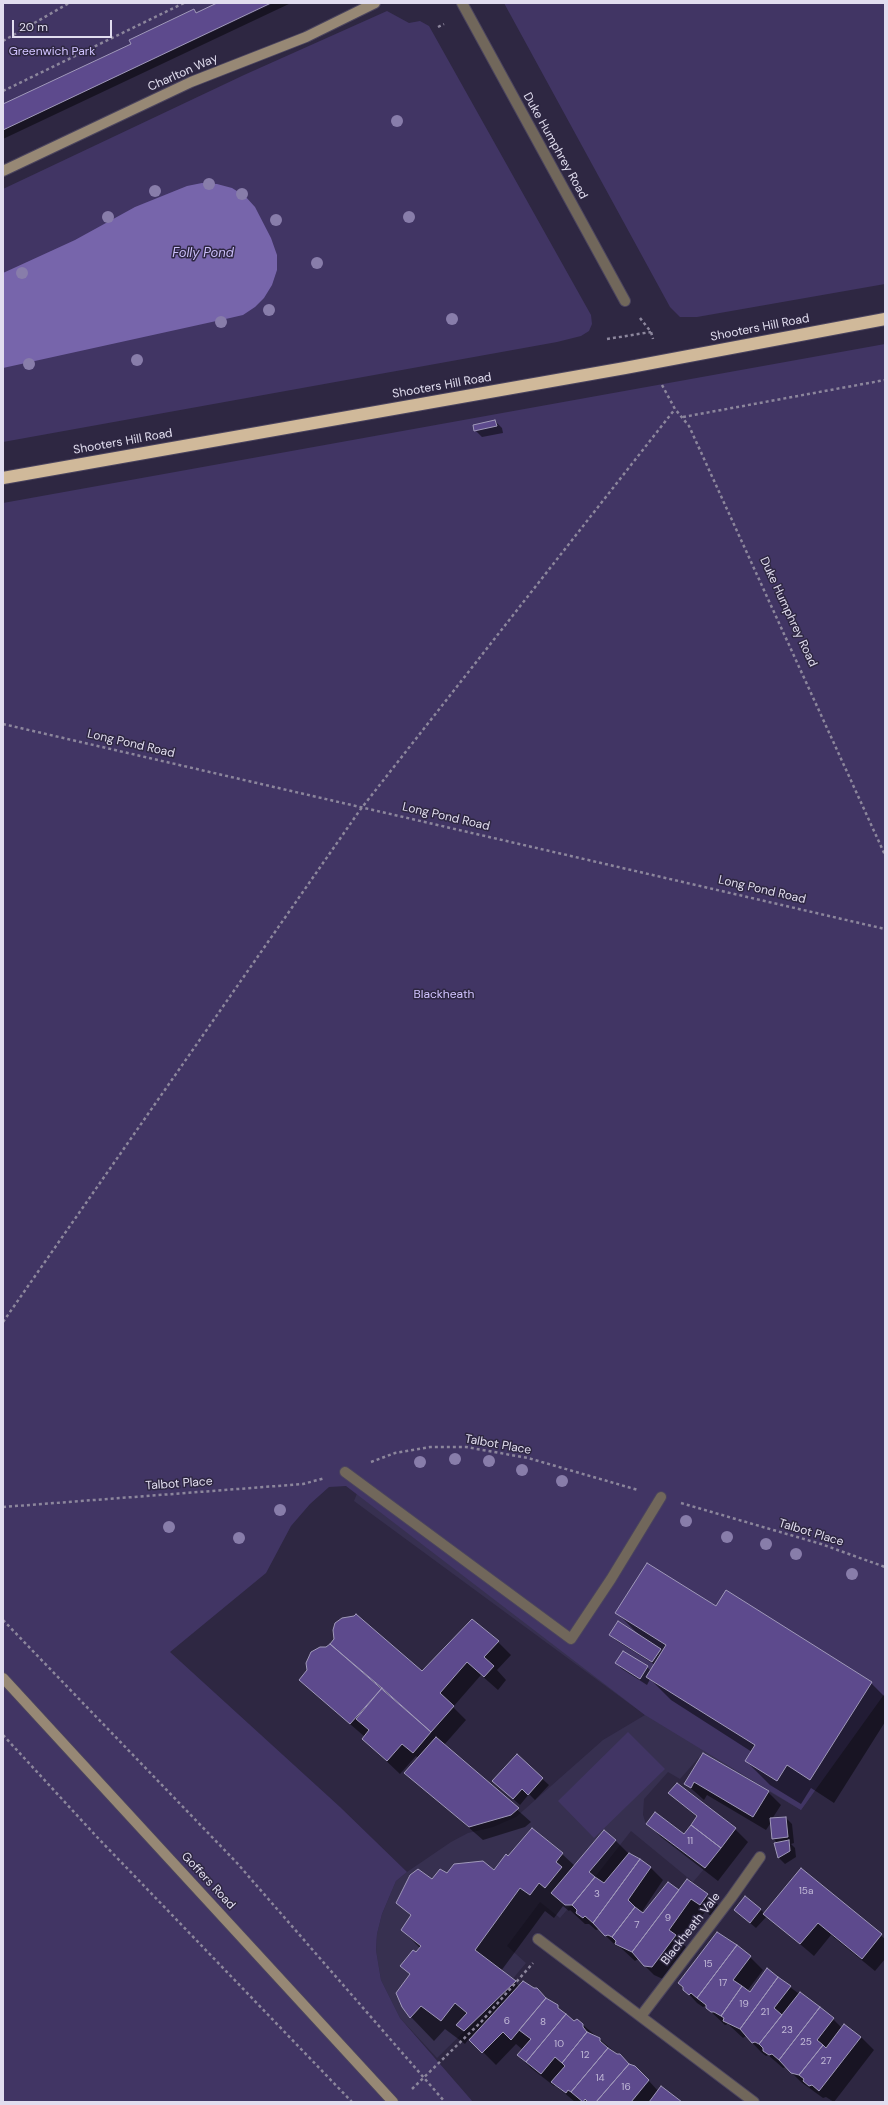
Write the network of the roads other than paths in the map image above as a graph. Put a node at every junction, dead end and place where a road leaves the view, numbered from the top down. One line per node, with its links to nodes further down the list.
1 (375, 3): 3 (street, Charlton Way)
2 (462, 3): 4 (street, Duke Humphrey Road)
3 (3, 171)
4 (625, 301)
5 (885, 319): 6 (highway, Shooters Hill Road)
6 (3, 478)
7 (345, 1472): 8 (street)
8 (661, 1497)
9 (3, 1678): 13 (street, Goffers Road)
10 (760, 1857): 12 (street, Blackheath Vale)
11 (538, 1939): 12 (street)
12 (641, 2016): 14 (street)
13 (394, 2102)
14 (754, 2102)

